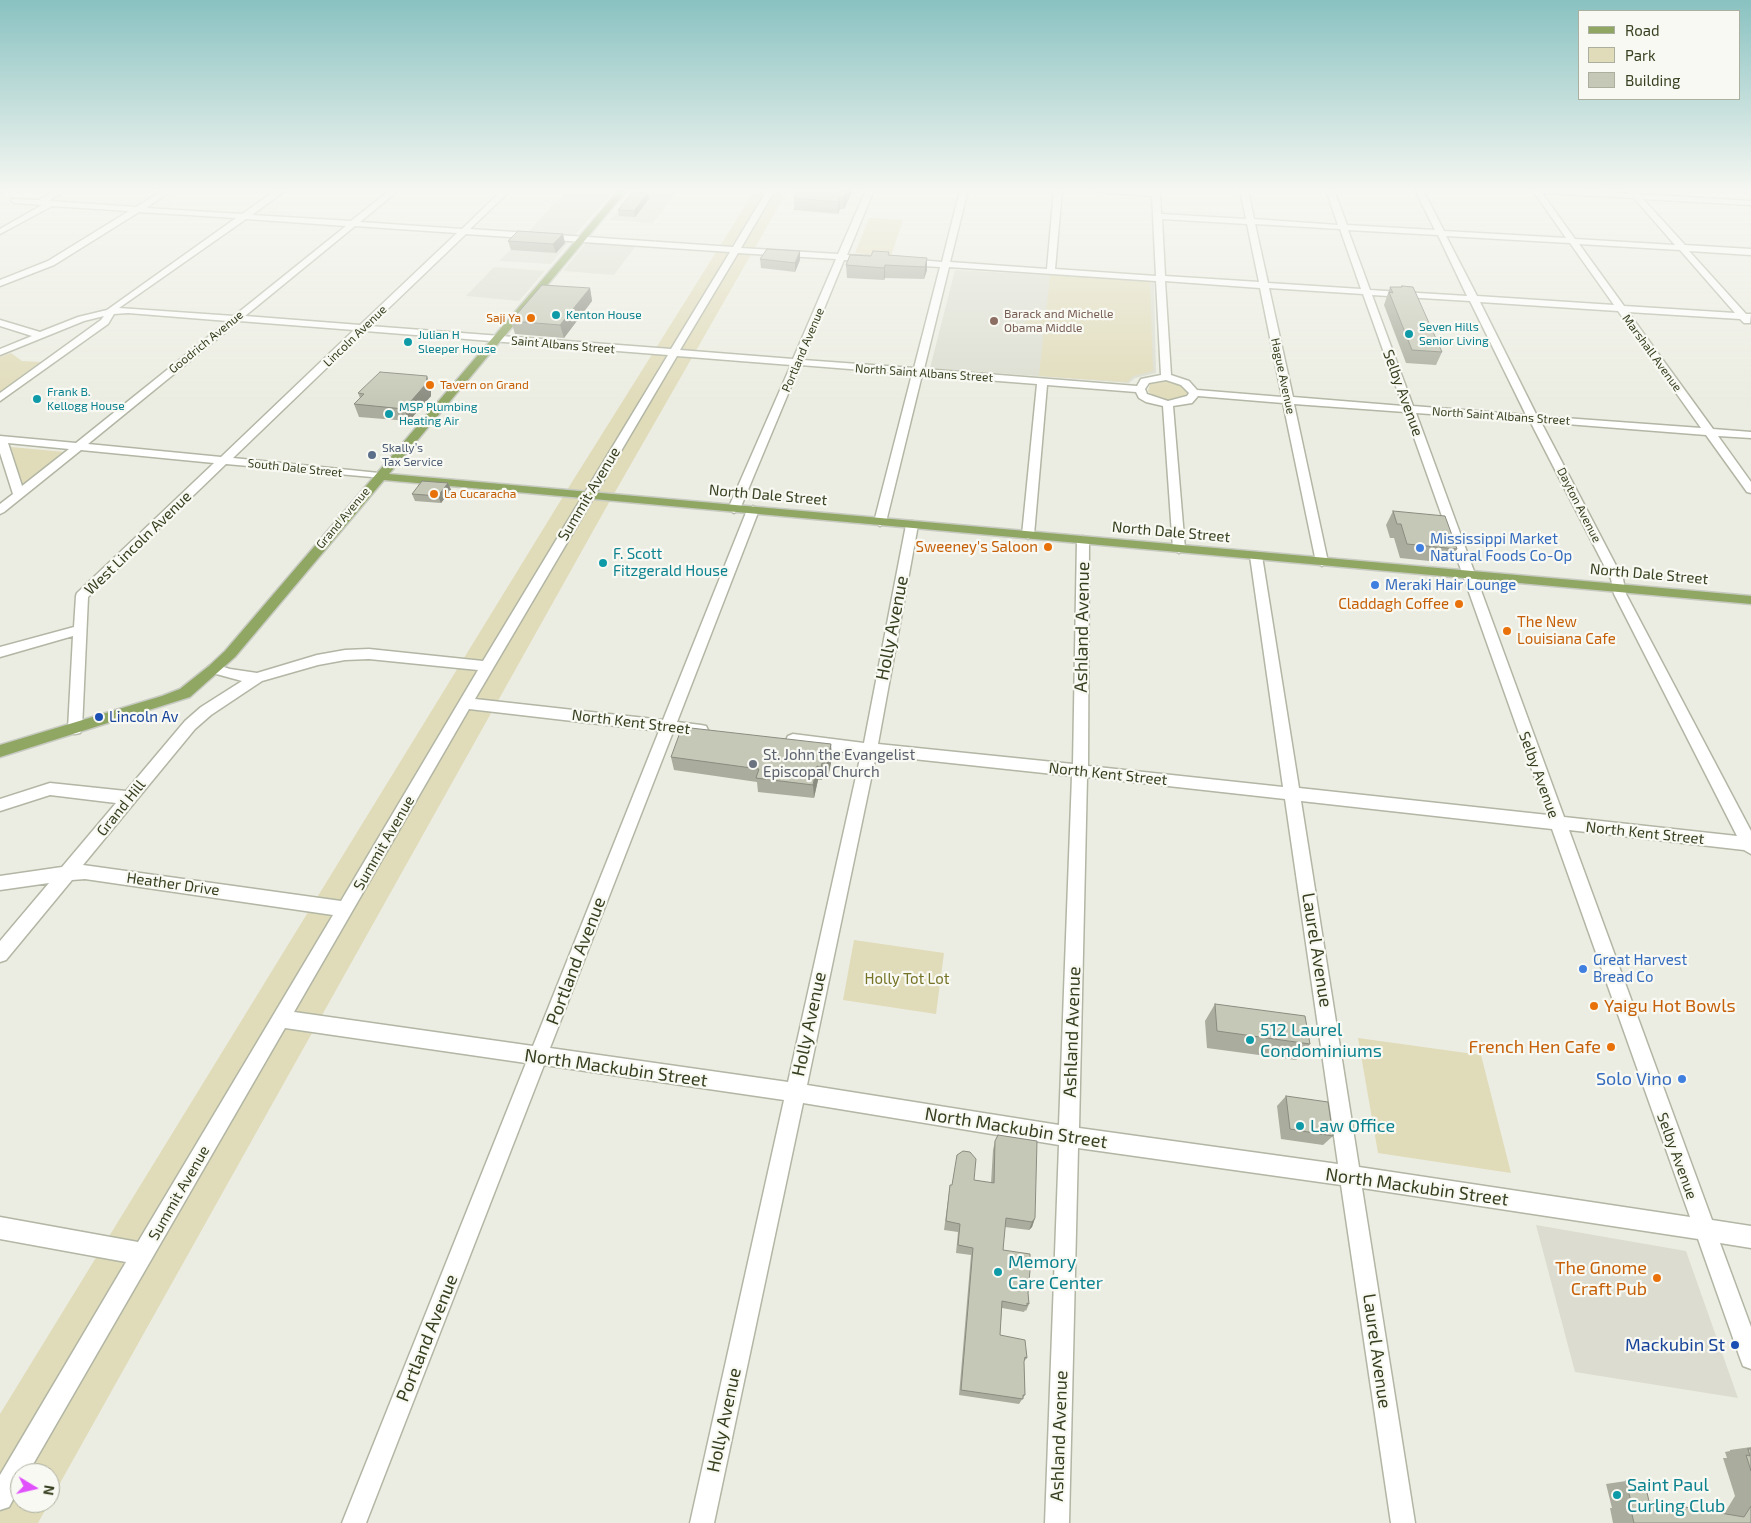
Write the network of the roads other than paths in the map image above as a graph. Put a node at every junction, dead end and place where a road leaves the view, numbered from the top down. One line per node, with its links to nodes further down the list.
1 (53, 261): 20 (street)
2 (181, 261): 25 (street)
3 (306, 261): 27 (street, Goodrich Avenue)
4 (434, 261): 30 (street, Lincoln Avenue)
5 (562, 261): 32 (main road, Grand Avenue)
6 (728, 261): 34 (street, Summit Avenue)
7 (841, 261): 35 (street, Portland Avenue)
8 (895, 261): 17 (street)
9 (947, 261): 17 (street)
10 (1052, 261): 18 (street)
11 (1161, 261): 19 (street)
12 (1259, 261): 21 (street, Hague Avenue)
13 (1355, 261): 22 (street, Selby Avenue)
14 (1453, 261): 23 (street, Dayton Avenue)
15 (1587, 261): 24 (street, Marshall Avenue)
16 (1694, 261): 26 (street)
17 (946, 264): 18 (street); 36 (street)
18 (1051, 271): 19 (street)
19 (1162, 279): 21 (street); 37 (street)
20 (0, 283)
21 (1264, 285): 22 (street); 42 (street, Hague Avenue)
22 (1366, 292): 23 (street); 44 (street, Selby Avenue)
23 (1472, 299): 24 (street); 45 (street, Dayton Avenue)
24 (1621, 308): 26 (street); 46 (street, Marshall Avenue)
25 (109, 312): 27 (street, Saint Albans Street); 31 (street); 41 (street)
26 (1747, 317): 29 (street)
27 (235, 318): 30 (street, Saint Albans Street); 49 (street, Goodrich Avenue)
28 (0, 323): 31 (street)
29 (1751, 326)
30 (364, 328): 32 (street, Saint Albans Street); 50 (street, Lincoln Avenue)
31 (38, 336): 33 (street)
32 (496, 339): 34 (street, Saint Albans Street); 52 (main road, Grand Avenue)
33 (0, 352)
34 (673, 354): 35 (street, North Saint Albans Street); 55 (street, Summit Avenue)
35 (798, 363): 36 (street, North Saint Albans Street); 56 (street, Portland Avenue)
36 (918, 372): 38 (street, North Saint Albans Street); 59 (street)
37 (1166, 377): 39 (street); 40 (street, North Saint Albans Street)
38 (1042, 382): 39 (street, North Saint Albans Street); 61 (street)
39 (1140, 389): 43 (street)
40 (1194, 393): 42 (street, North Saint Albans Street); 43 (street)
41 (1, 397)
42 (1288, 400): 44 (street, North Saint Albans Street); 65 (street, Hague Avenue)
43 (1168, 404): 63 (street)
44 (1409, 409): 45 (street, North Saint Albans Street); 66 (street, Selby Avenue)
45 (1533, 419): 46 (street, North Saint Albans Street); 67 (street, Dayton Avenue)
46 (1709, 432): 47 (street, North Saint Albans Street); 53 (street, Marshall Avenue)
47 (1751, 435)
48 (1, 439): 49 (street, South Dale Street); 51 (street)
49 (77, 446): 50 (street, South Dale Street); 54 (street, Goodrich Avenue)
50 (224, 461): 52 (street, South Dale Street); 69 (street, West Lincoln Avenue)
51 (5, 466): 54 (street)
52 (379, 476): 55 (main road, South Dale Street); 72 (main road, Grand Avenue)
53 (1751, 490)
54 (19, 495): 57 (street, Goodrich Avenue)
55 (588, 495): 56 (main road, North Dale Street); 71 (street, Summit Avenue)
56 (734, 509): 58 (main road, North Dale Street)
57 (0, 510)
58 (753, 510): 59 (main road, North Dale Street); 75 (street, Portland Avenue)
59 (880, 522): 60 (main road, North Dale Street)
60 (912, 525): 61 (main road, North Dale Street); 79 (street, Holly Avenue)
61 (1028, 535): 62 (main road, North Dale Street)
62 (1082, 540): 63 (main road, North Dale Street); 81 (street, Ashland Avenue)
63 (1179, 549): 64 (main road, North Dale Street)
64 (1256, 556): 65 (main road, North Dale Street); 82 (street, Laurel Avenue)
65 (1322, 562): 66 (main road, North Dale Street)
66 (1468, 574): 67 (main road, North Dale Street); 85 (street, Selby Avenue)
67 (1619, 588): 68 (main road, North Dale Street); 86 (street, Dayton Avenue)
68 (1751, 600)
69 (79, 630): 70 (street); 76 (street, West Lincoln Avenue)
70 (0, 652)
71 (487, 666): 73 (street); 74 (street, Summit Avenue)
72 (214, 669): 73 (street); 76 (main road, Grand Avenue)
73 (257, 678): 83 (street, Grand Hill)
74 (466, 703): 75 (street, North Kent Street); 89 (street, Summit Avenue)
75 (668, 726): 77 (street, North Kent Street); 92 (street, Portland Avenue)
76 (75, 729): 80 (main road, Grand Avenue)
77 (712, 731)
78 (778, 738): 79 (street, North Kent Street)
79 (870, 748): 81 (street, North Kent Street); 93 (street, Holly Avenue)
80 (0, 751)
81 (1080, 771): 82 (street, North Kent Street); 94 (street, Ashland Avenue)
82 (1293, 796): 85 (street, North Kent Street); 95 (street, Laurel Avenue)
83 (130, 798): 84 (street); 87 (street, Grand Hill)
84 (0, 805)
85 (1557, 824): 86 (street, North Kent Street); 97 (street, Selby Avenue)
86 (1751, 845)
87 (68, 873): 88 (street, Heather Drive); 89 (street, Heather Drive); 90 (street, Grand Hill)
88 (0, 883)
89 (345, 909): 91 (street, Summit Avenue)
90 (0, 954)
91 (281, 1019): 92 (street, North Mackubin Street); 99 (street, Summit Avenue)
92 (538, 1057): 93 (street, North Mackubin Street); 102 (street, Portland Avenue)
93 (794, 1092): 94 (street, North Mackubin Street); 103 (street, Holly Avenue)
94 (1069, 1137): 95 (street, North Mackubin Street); 104 (street, Ashland Avenue)
95 (1351, 1176): 97 (street, North Mackubin Street); 105 (street, Laurel Avenue)
96 (0, 1228): 99 (street)
97 (1704, 1230): 98 (street, North Mackubin Street); 100 (street, Selby Avenue)
98 (1751, 1237)
99 (143, 1254): 101 (street, Summit Avenue)
100 (1751, 1358)
101 (0, 1498)
102 (354, 1523)
103 (702, 1523)
104 (1057, 1523)
105 (1403, 1523)

